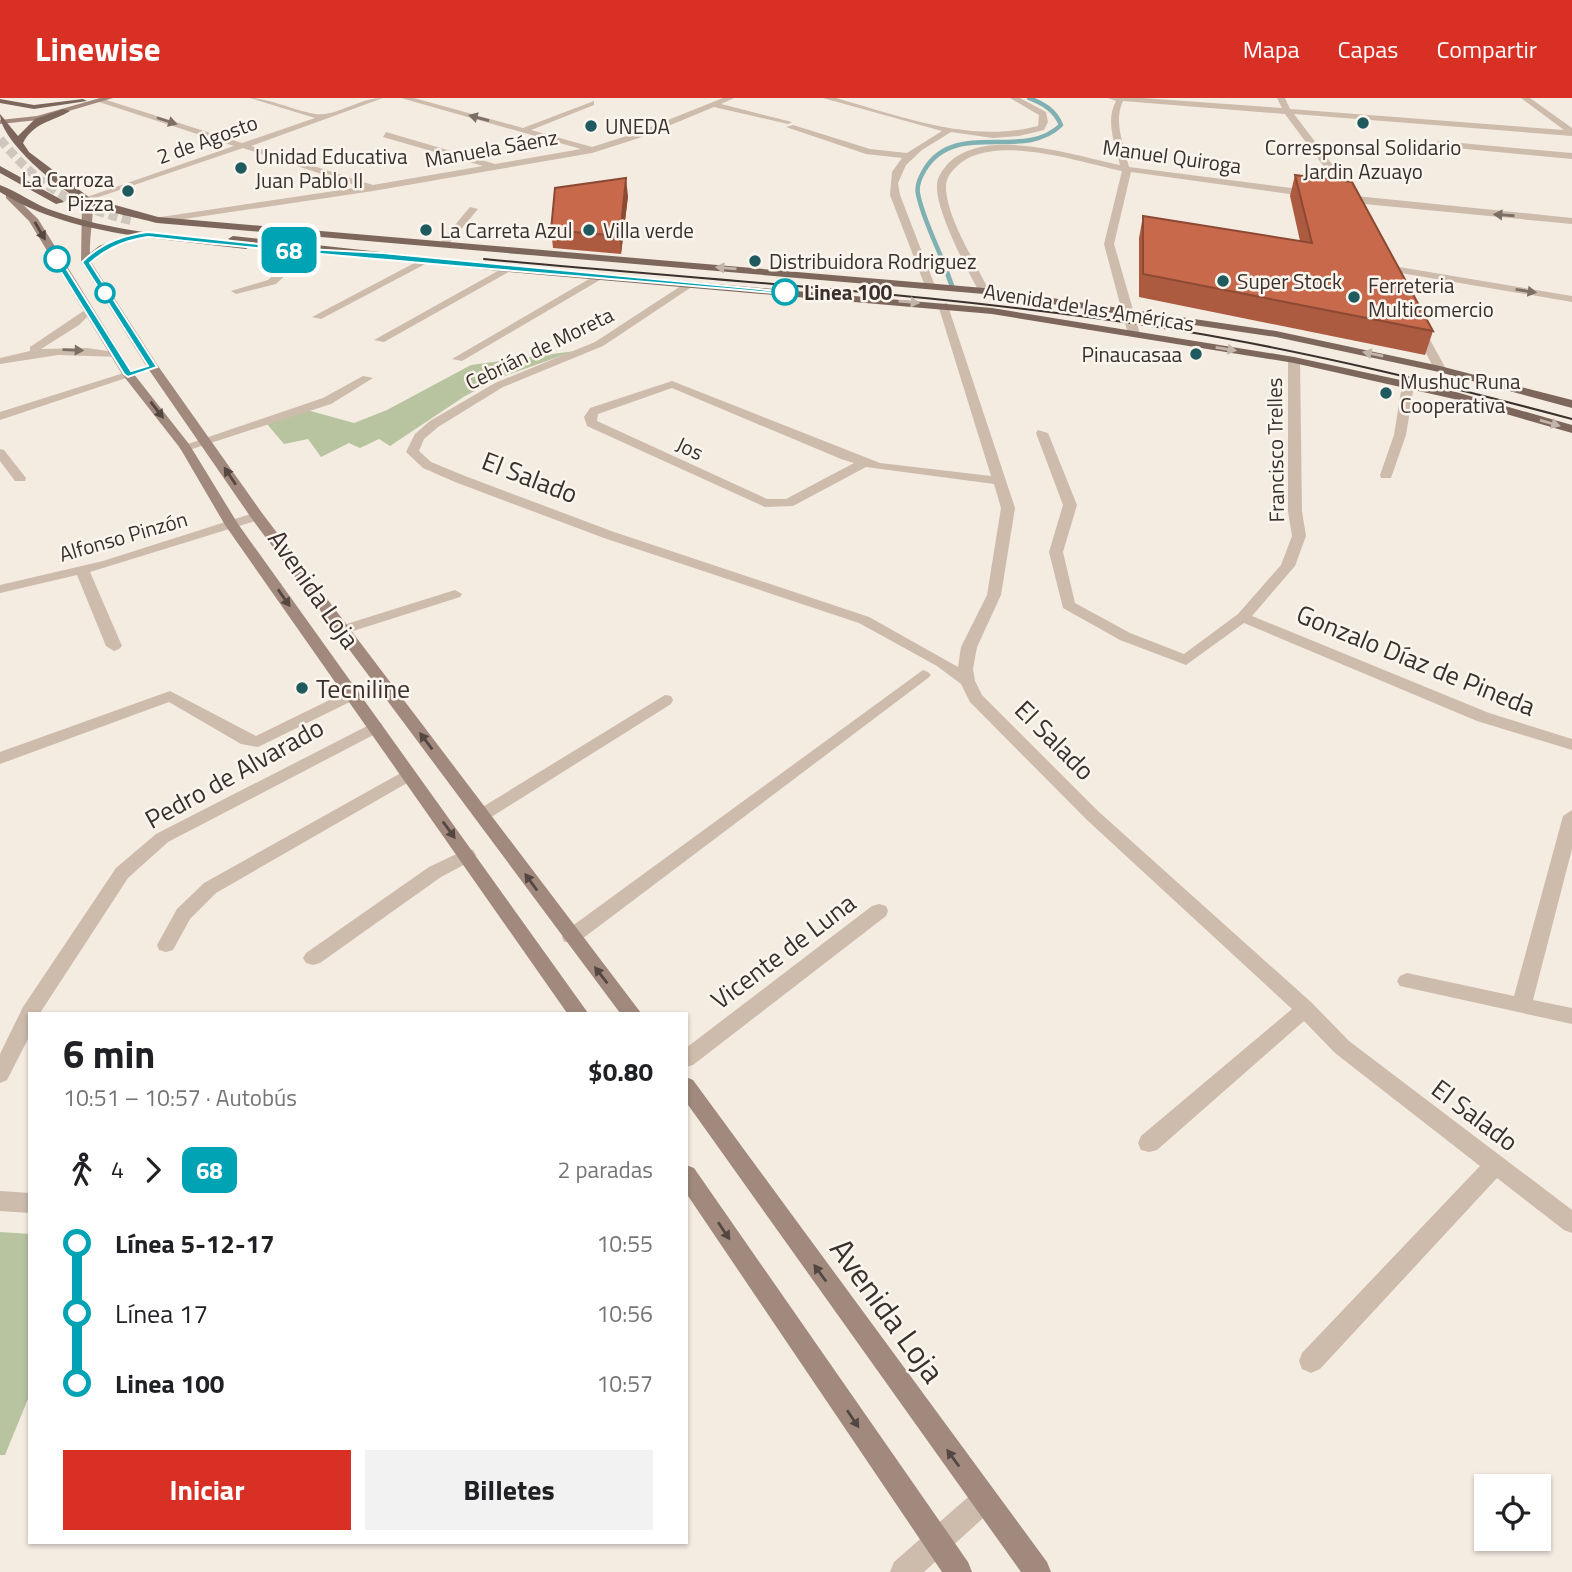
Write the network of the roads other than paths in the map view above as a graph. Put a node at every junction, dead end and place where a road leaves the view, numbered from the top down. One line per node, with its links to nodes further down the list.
1 (254, 98): 19 (street)
2 (379, 98): 19 (street, 2 de Agosto)
3 (405, 98): 21 (street, one-way to 3)
4 (699, 98): 16 (street)
5 (730, 98): 16 (street, Manuela Sáenz)
6 (827, 98): 14 (street)
7 (1014, 98): 22 (street)
8 (1112, 98): 9 (street)
9 (1121, 98): 18 (street); 33 (street)
10 (1281, 98): 18 (street)
11 (1525, 98): 23 (street)
12 (102, 99): 17 (main road); 27 (street, one-way to 27)
13 (0, 101): 17 (main road)
14 (863, 102): 22 (street)
15 (591, 103): 21 (street)
16 (717, 104): 28 (street, Manuela Sáenz); 29 (street)
17 (80, 105): 20 (main road); 25 (main road)
18 (1287, 111): 23 (street); 37 (street)
19 (322, 118): 27 (street, 2 de Agosto)
20 (1, 120): 25 (main road, Avenida de las Américas)
21 (525, 130): 28 (street)
22 (949, 130): 29 (street)
23 (1572, 133)
24 (386, 135): 31 (street)
25 (19, 142): 38 (main road, Avenida de las Américas)
26 (1438, 144): 30 (street)
27 (242, 145): 35 (street); 38 (street, 2 de Agosto)
28 (592, 150): 31 (street, Manuela Sáenz)
29 (909, 156): 60 (street)
30 (1572, 156)
31 (495, 167): 35 (street, Manuela Sáenz)
32 (0, 169): 39 (main road)
33 (1126, 169): 37 (street, Manuel Quiroga); 62 (street, Manuel Quiroga); 66 (street)
34 (0, 188): 36 (main road, Avenida de las Américas)
35 (373, 188): 40 (street, Manuela Sáenz)
36 (9, 196): 45 (main road, Avenida de las Américas); 65 (main road, Avenida Loja, one-way to 65)
37 (1353, 198): 42 (street); 44 (street, Manuel Quiroga, one-way to 37)
38 (87, 200): 43 (main road, Avenida de las Américas); 45 (main road)
39 (59, 202)
40 (251, 206): 43 (street, Manuela Sáenz); 46 (street, Manuela Sáenz)
41 (473, 209): 48 (street)
42 (1359, 210)
43 (157, 220): 46 (main road, Avenida de las Américas)
44 (1572, 220)
45 (90, 223): 47 (main road, Avenida de las Américas); 54 (main road)
46 (265, 229): 48 (main road, Avenida de las Américas)
47 (148, 234): 50 (main road, Avenida de las Américas); 54 (main road)
48 (443, 245): 49 (main road, Avenida de las Américas)
49 (494, 249): 51 (main road, Avenida de las Américas); 60 (main road, Avenida de las Américas, one-way to 49)
50 (306, 251): 51 (main road, Avenida de las Américas); 61 (street)
51 (383, 256): 53 (main road, Avenida de las Américas)
52 (1381, 256): 55 (street)
53 (426, 261): 56 (main road, Avenida de las Américas); 68 (street)
54 (86, 262): 76 (main road, Avenida Loja)
55 (1387, 268): 58 (street); 63 (street, one-way to 63)
56 (509, 269): 57 (main road, Avenida de las Américas); 70 (street)
57 (600, 277): 59 (main road, Avenida de las Américas); 73 (street)
58 (1392, 279)
59 (691, 284): 64 (main road, Avenida de las Américas, one-way to 64); 87 (street, Cebrián de Moreta)
60 (935, 287): 62 (main road, Avenida de las Américas)
61 (236, 291)
62 (982, 291): 66 (main road, Avenida de las Américas)
63 (1572, 299)
64 (947, 305): 69 (main road, Avenida de las Américas); 92 (street)
65 (88, 310): 71 (street); 72 (main road, Avenida Loja)
66 (1126, 311): 69 (street); 77 (main road, Avenida de las Américas, one-way to 66)
67 (1410, 313): 77 (street)
68 (317, 317)
69 (1134, 334): 74 (main road, Avenida de las Américas, one-way to 74)
70 (380, 340)
71 (29, 352): 72 (street, one-way to 72); 75 (street)
72 (117, 355): 78 (main road, Avenida Loja)
73 (458, 359)
74 (1294, 360): 80 (main road, Avenida de las Américas); 98 (street, Francisco Trelles)
75 (0, 361)
76 (153, 367): 78 (street); 85 (main road, Avenida Loja)
77 (1440, 369): 81 (main road, Avenida de las Américas)
78 (128, 374): 82 (street); 86 (main road, Avenida Loja, one-way to 86)
79 (367, 378): 85 (street)
80 (1408, 385): 83 (main road, Avenida de las Américas, one-way to 83); 90 (street)
81 (1572, 404)
82 (0, 416)
83 (1572, 429)
84 (1042, 433): 98 (street, Francisco Trelles)
85 (206, 441): 86 (street); 93 (main road, Avenida Loja, one-way to 85)
86 (185, 447): 94 (main road, Avenida Loja)
87 (411, 452): 102 (street, El Salado)
88 (0, 454): 91 (street)
89 (864, 463): 89 (street, Jos); 92 (street)
90 (1386, 475)
91 (20, 478)
92 (1000, 481): 102 (street)
93 (257, 516): 94 (street, Alfonso Pinzón); 99 (main road, Avenida Loja)
94 (232, 525): 95 (street, Alfonso Pinzón); 103 (main road, Avenida Loja, one-way to 103)
95 (82, 571): 96 (street, Alfonso Pinzón); 100 (street)
96 (0, 589)
97 (455, 594): 99 (street)
98 (1243, 617): 106 (street, Gonzalo Díaz de Pineda)
99 (342, 630): 109 (main road, Avenida Loja, one-way to 99)
100 (114, 646)
101 (923, 675): 113 (street)
102 (967, 681): 118 (street, El Salado)
103 (352, 694): 105 (main road, Avenida Loja); 107 (street)
104 (665, 700): 109 (street)
105 (375, 726): 108 (main road, Avenida Loja); 119 (street, Pedro de Alvarado)
106 (1572, 745)
107 (0, 758)
108 (408, 775): 111 (main road, Avenida Loja, one-way to 111); 114 (street)
109 (482, 815): 113 (main road, Avenida Loja, one-way to 109)
110 (1572, 816): 117 (street)
111 (467, 855): 115 (street); 120 (main road, Avenida Loja)
112 (878, 911): 124 (street, Vicente de Luna)
113 (571, 937): 121 (main road, Avenida Loja, one-way to 113)
114 (166, 945)
115 (313, 958)
116 (1407, 981): 117 (street)
117 (1522, 1004): 122 (street)
118 (1305, 1009): 127 (street); 128 (street, El Salado)
119 (31, 1012)
120 (577, 1012)
121 (630, 1012)
122 (1572, 1016)
123 (28, 1018): 125 (street, Pedro de Alvarado)
124 (688, 1057)
125 (0, 1074)
126 (688, 1089): 134 (main road, Avenida Loja, one-way to 126)
127 (1149, 1143)
128 (1497, 1163): 132 (street, El Salado); 133 (street)
129 (688, 1178): 135 (main road, one-way to 135)
130 (0, 1202): 131 (street)
131 (28, 1203)
132 (1572, 1223)
133 (1311, 1361)
134 (984, 1500): 135 (street); 138 (main road, Avenida Loja)
135 (936, 1542): 136 (street); 137 (main road)
136 (904, 1572)
137 (958, 1572)
138 (1037, 1572)

